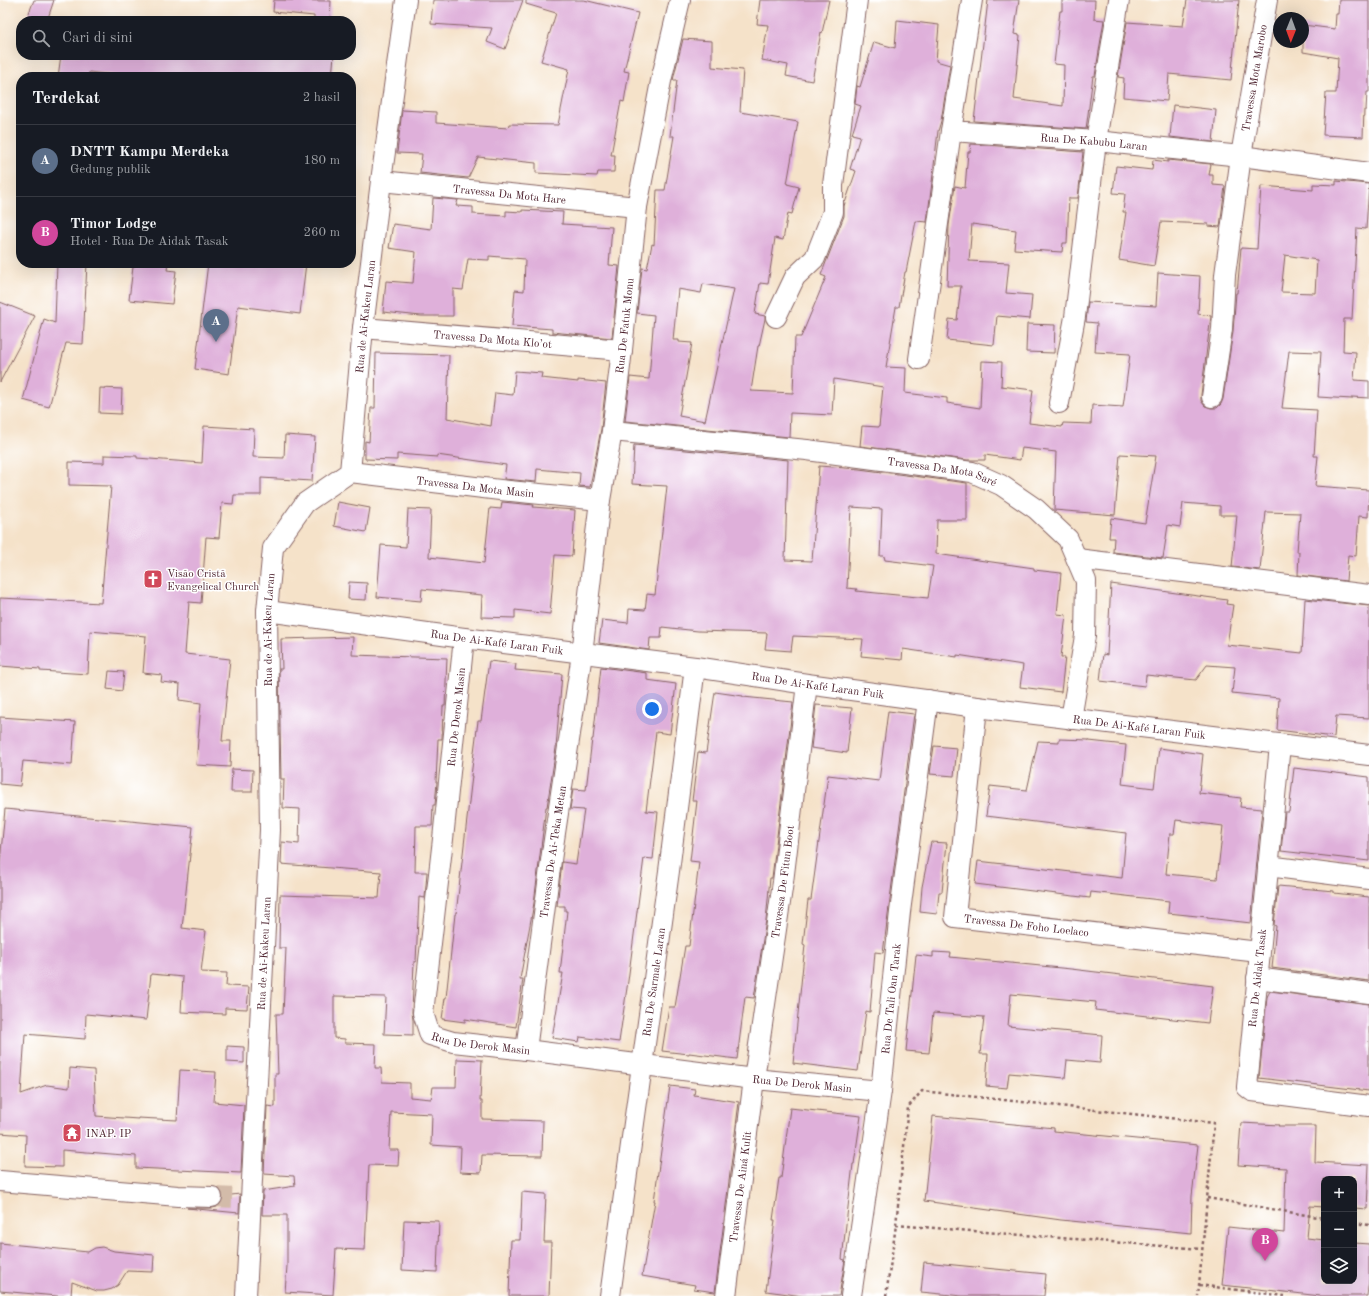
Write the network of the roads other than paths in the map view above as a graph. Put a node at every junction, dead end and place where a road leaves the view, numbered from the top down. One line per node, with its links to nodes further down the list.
1 (406, 0): 11 (street, Rua de Ai-Kakeu Laran)
2 (680, 0): 12 (street, Rua De Fatuk Monu)
3 (857, 0): 13 (street)
4 (972, 0): 7 (street)
5 (1119, 0): 8 (street)
6 (1267, 0): 9 (street, Travessa Mota Marobo)
7 (951, 131): 8 (street, Rua De Kabubu Laran); 16 (street)
8 (1096, 141): 9 (street, Rua De Kabubu Laran); 18 (street)
9 (1241, 156): 10 (street, Rua De Kabubu Laran); 17 (street, Travessa Mota Marobo)
10 (1369, 173)
11 (381, 181): 12 (street, Travessa Da Mota Hare); 14 (street, Rua de Ai-Kakeu Laran)
12 (637, 208): 15 (street, Rua De Fatuk Monu)
13 (776, 317)
14 (362, 328): 15 (street, Travessa Da Mota Klo’ot); 20 (street, Rua de Ai-Kakeu Laran)
15 (622, 350): 19 (street, Rua De Fatuk Monu)
16 (919, 359)
17 (1212, 397)
18 (1059, 402)
19 (612, 431): 21 (street, Rua De Fatuk Monu); 22 (street, Travessa Da Mota Saré)
20 (350, 472): 21 (street, Travessa Da Mota Masin); 24 (street, Rua de Ai-Kakeu Laran)
21 (600, 500): 26 (street, Rua De Fatuk Monu)
22 (1077, 559): 23 (street); 31 (street, Travessa Da Mota Saré)
23 (1369, 595)
24 (268, 611): 25 (street, Rua De Ai-Kafé Laran Fuik); 46 (street, Rua de Ai-Kakeu Laran)
25 (464, 638): 26 (street, Rua De Ai-Kafé Laran Fuik); 39 (street, Rua De Derok Masin)
26 (582, 654): 27 (street, Rua De Ai-Kafé Laran Fuik); 39 (street, Travessa De Ai-Teka Metan)
27 (695, 667): 28 (street, Rua De Ai-Kafé Laran Fuik); 40 (street, Rua De Sarmale Laran)
28 (807, 684): 29 (street, Rua De Ai-Kafé Laran Fuik); 41 (street, Travessa De Fitun Boot)
29 (928, 700): 30 (street, Rua De Ai-Kafé Laran Fuik); 42 (street, Rua De Tali Oan Tarak)
30 (977, 707): 31 (street, Rua De Ai-Kafé Laran Fuik); 36 (street, Travessa De Foho Loelaco)
31 (1071, 719): 32 (street, Rua De Ai-Kafé Laran Fuik)
32 (1280, 745): 33 (street, Rua De Ai-Kafé Laran Fuik); 34 (street, Rua De Aidak Tasak)
33 (1369, 755)
34 (1268, 866): 35 (street); 36 (street, Rua De Aidak Tasak)
35 (1369, 878)
36 (1259, 952): 37 (street, Rua De Aidak Tasak)
37 (1257, 978): 38 (street); 43 (street, Rua De Aidak Tasak)
38 (1369, 993)
39 (526, 1050): 40 (street, Rua De Derok Masin)
40 (641, 1065): 41 (street, Rua De Derok Masin); 47 (street, Rua De Sarmale Laran)
41 (754, 1078): 42 (street, Rua De Derok Masin); 48 (street, Travessa De Ainá Kulit)
42 (881, 1092): 49 (street, Rua De Tali Oan Tarak)
43 (1369, 1106)
44 (0, 1181): 45 (street)
45 (212, 1197)
46 (246, 1296)
47 (610, 1296)
48 (726, 1296)
49 (852, 1296)

